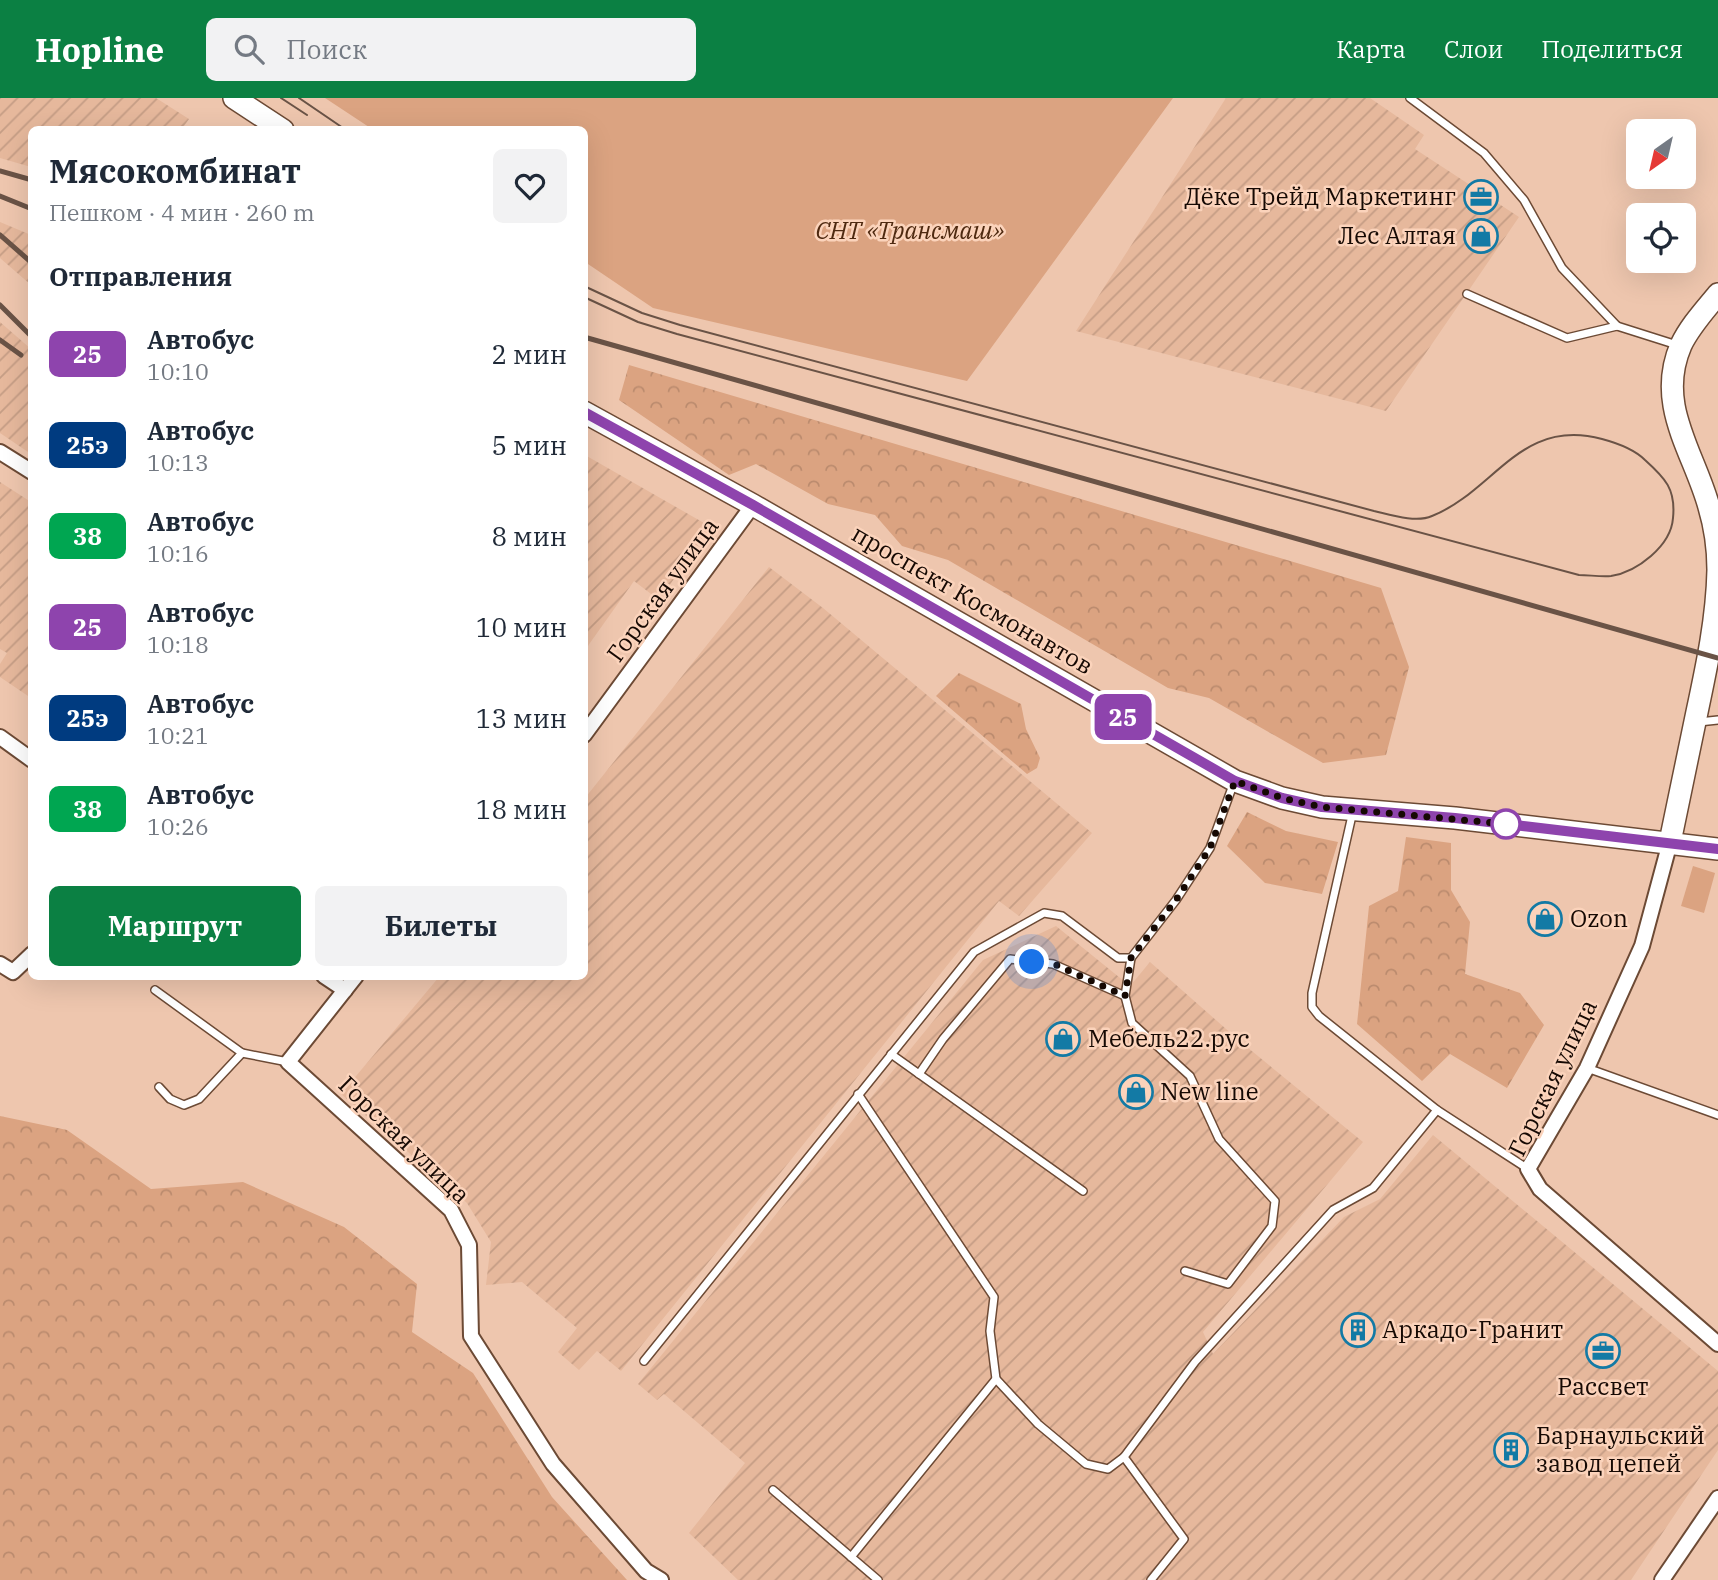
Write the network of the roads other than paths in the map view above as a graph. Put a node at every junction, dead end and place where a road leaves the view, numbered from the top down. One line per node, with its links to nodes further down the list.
1 (234, 98): 3 (main road)
2 (1410, 98): 6 (lane)
3 (277, 126)
4 (1718, 293): 7 (main road)
5 (1468, 294): 6 (lane)
6 (1617, 326): 7 (lane)
7 (1681, 346): 13 (main road)
8 (588, 414): 11 (main road, проспект Космонавтов)
9 (0, 452): 10 (street)
10 (28, 470)
11 (753, 505): 14 (street, Горская улица); 17 (main road, проспект Космонавтов)
12 (1718, 720): 13 (lane)
13 (1695, 723): 19 (main road)
14 (588, 731)
15 (0, 737): 16 (street)
16 (28, 757)
17 (1235, 781): 18 (main road, проспект Космонавтов); 22 (lane)
18 (1353, 810): 19 (main road, проспект Космонавтов); 36 (lane)
19 (1670, 842): 20 (main road, проспект Космонавтов); 32 (street, Горская улица)
20 (1718, 849)
21 (28, 958): 23 (street)
22 (1131, 958): 28 (lane); 30 (lane)
23 (0, 964)
24 (330, 980): 27 (street)
25 (353, 980): 27 (street)
26 (155, 990): 29 (lane)
27 (345, 990): 31 (street)
28 (1125, 996): 33 (lane); 40 (lane)
29 (242, 1053): 31 (lane); 34 (lane)
30 (891, 1054): 33 (lane); 35 (lane)
31 (288, 1062): 48 (street, Горская улица)
32 (1587, 1068): 37 (lane); 38 (street, Горская улица)
33 (919, 1074): 39 (lane)
34 (159, 1087)
35 (858, 1094): 42 (lane); 43 (lane)
36 (1437, 1110): 38 (lane); 44 (lane)
37 (1718, 1115)
38 (1528, 1169): 41 (street, Горская улица)
39 (1083, 1191)
40 (1185, 1271)
41 (1718, 1344)
42 (644, 1361)
43 (996, 1379): 44 (lane); 47 (lane)
44 (1124, 1457): 50 (lane)
45 (773, 1490): 47 (lane)
46 (1718, 1498): 51 (street)
47 (851, 1557): 49 (lane)
48 (661, 1580)
49 (878, 1580)
50 (1151, 1580)
51 (1662, 1580)

